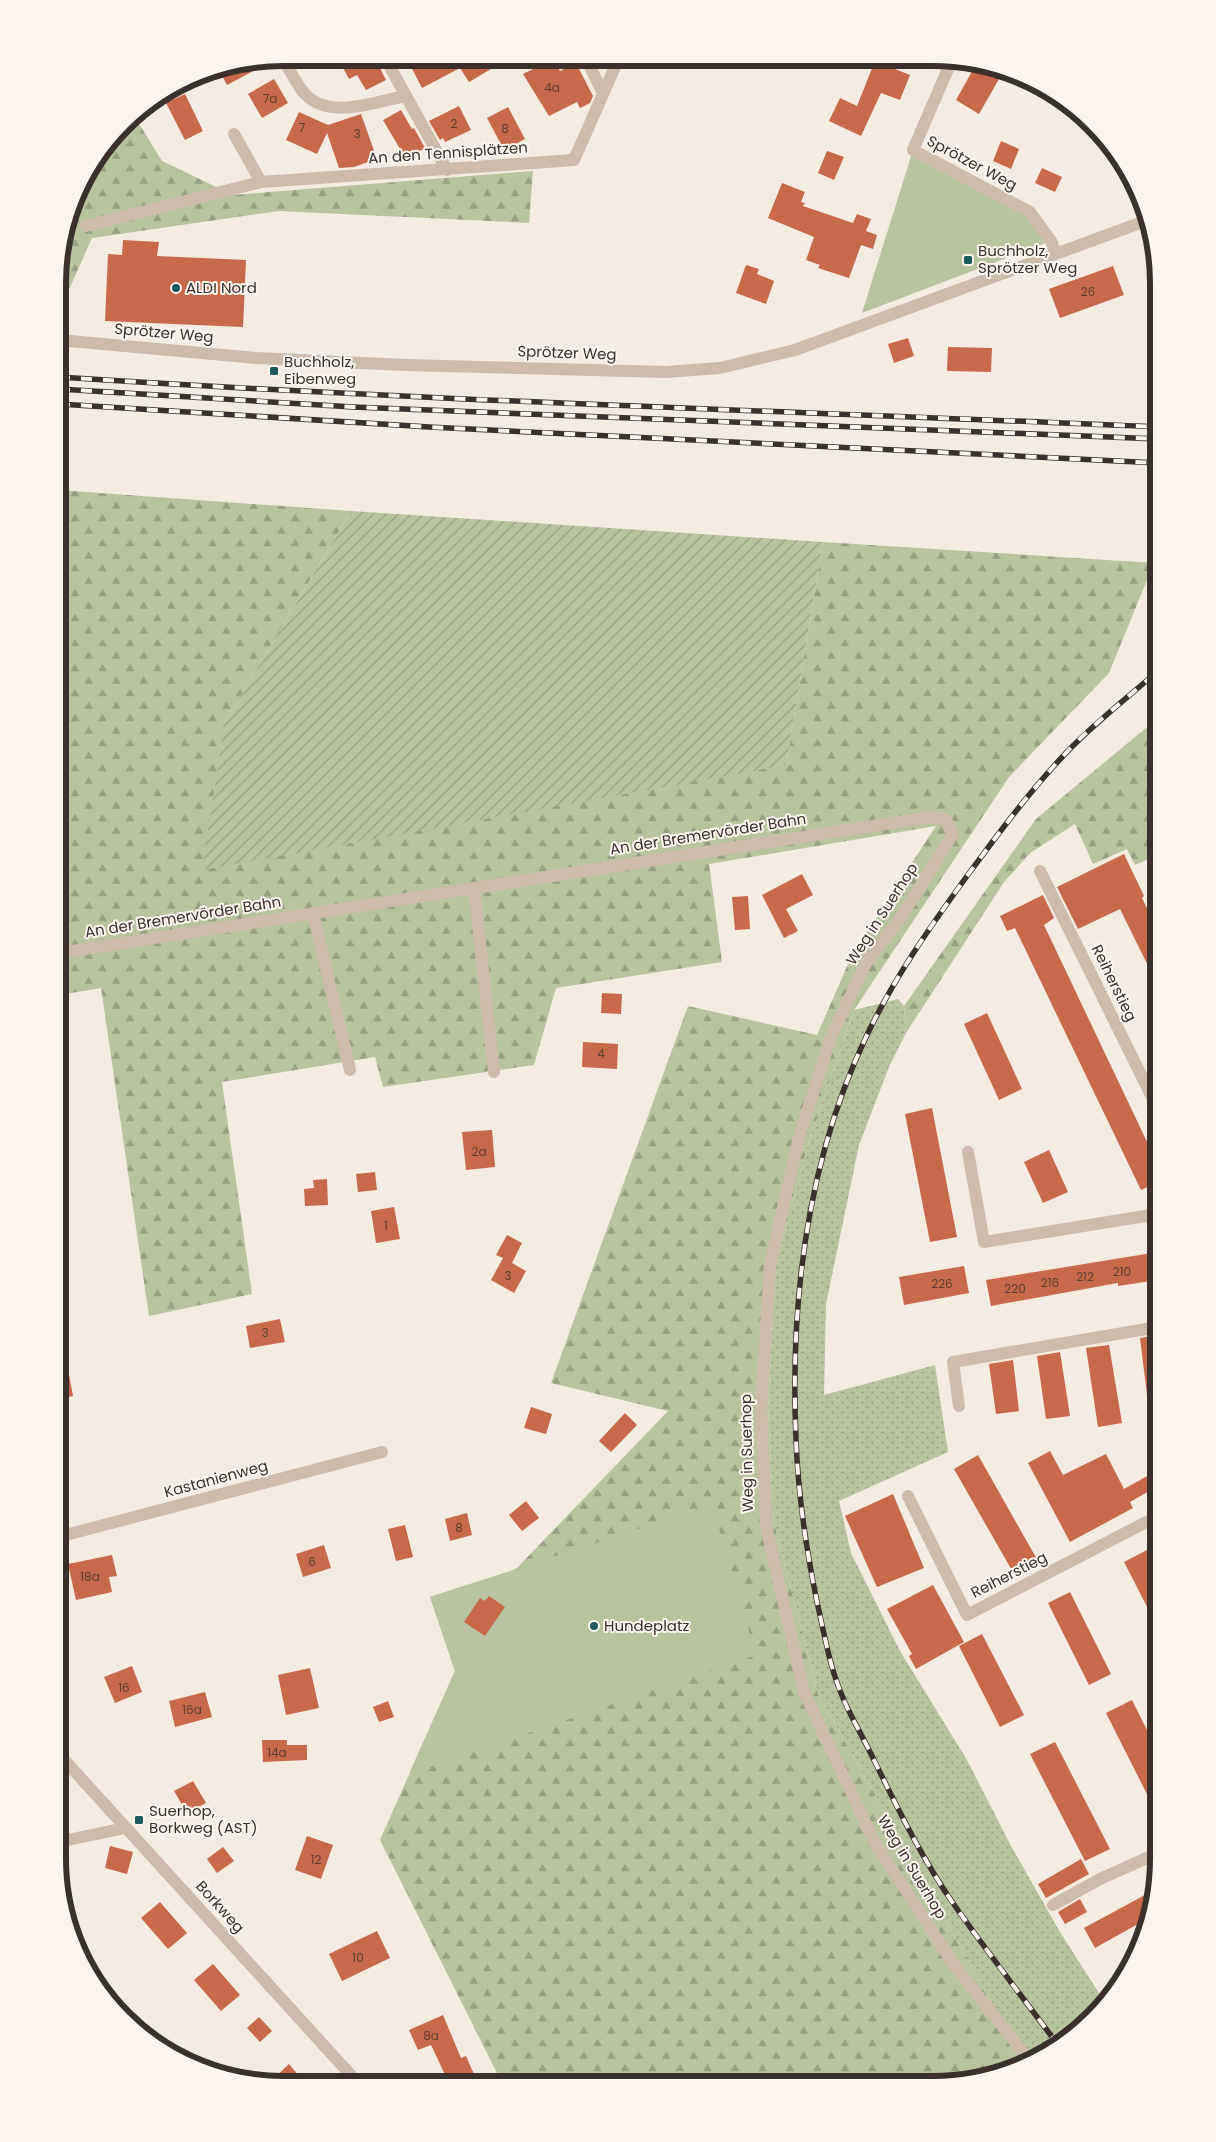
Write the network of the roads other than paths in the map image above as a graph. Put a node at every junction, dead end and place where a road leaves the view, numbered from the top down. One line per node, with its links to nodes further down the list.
1 (287, 66): 6 (street)
2 (389, 66): 6 (street)
3 (589, 66): 7 (street)
4 (615, 66): 7 (street)
5 (949, 67): 13 (street, Sprötzer Weg)
6 (406, 96): 9 (street)
7 (601, 98): 9 (street, An den Tennisplätzen)
8 (234, 134): 10 (street)
9 (446, 170): 10 (street, An den Tennisplätzen)
10 (261, 182): 12 (street, An den Tennisplätzen)
11 (1141, 223): 13 (street, Sprötzer Weg)
12 (86, 226)
13 (1056, 254): 14 (street, Sprötzer Weg)
14 (66, 341)
15 (946, 820): 17 (street, An der Bremervörder Bahn); 36 (street, Weg in Suerhop)
16 (1040, 871): 22 (street, Reiherstieg)
17 (474, 888): 18 (street, An der Bremervörder Bahn); 21 (street)
18 (313, 913): 19 (street, An der Bremervörder Bahn); 20 (street)
19 (66, 952)
20 (350, 1070)
21 (494, 1072)
22 (1150, 1094)
23 (968, 1152): 24 (street)
24 (1150, 1215)
25 (1150, 1328): 26 (street)
26 (959, 1406)
27 (382, 1452): 30 (street, Kastanienweg)
28 (908, 1496): 29 (street, Reiherstieg)
29 (1150, 1520)
30 (66, 1535)
31 (66, 1762): 32 (street, Borkweg)
32 (125, 1828): 33 (street); 37 (street, Borkweg)
33 (66, 1840)
34 (1150, 1857): 35 (street)
35 (1053, 1905)
36 (1025, 2055)
37 (352, 2076)

